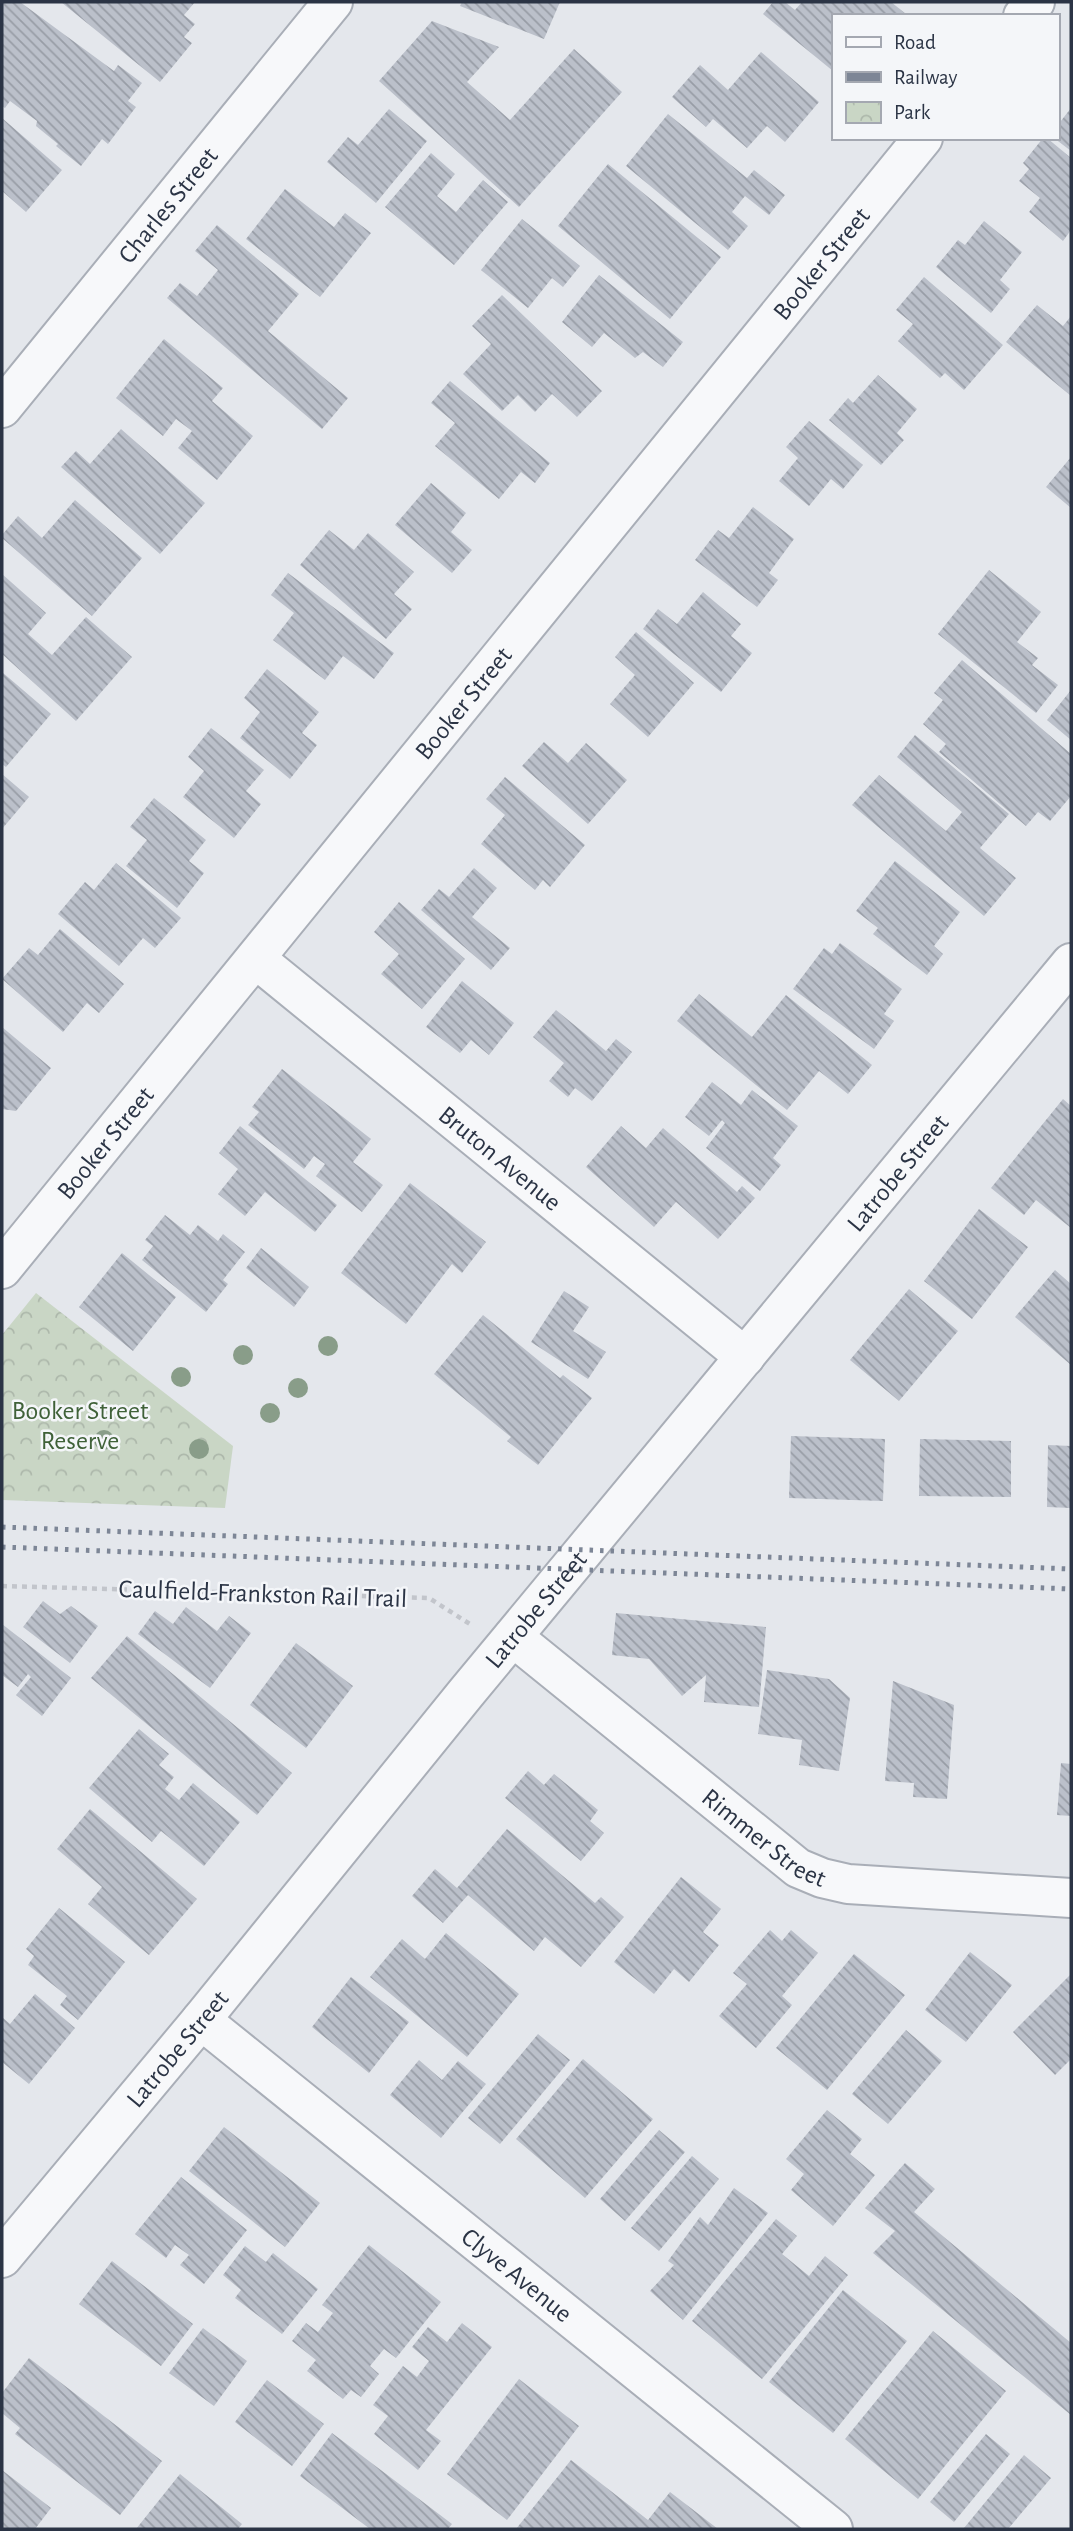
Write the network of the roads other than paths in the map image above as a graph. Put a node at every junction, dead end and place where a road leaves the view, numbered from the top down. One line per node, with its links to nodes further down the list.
1 (333, 2): 3 (street, Charles Street)
2 (921, 140): 4 (street, Booker Street)
3 (2, 408)
4 (256, 959): 6 (street, Booker Street); 7 (street, Bruton Avenue)
5 (1071, 963): 7 (street, Latrobe Street)
6 (2, 1269)
7 (745, 1357): 8 (street, Latrobe Street)
8 (513, 1637): 9 (street, Rimmer Street); 10 (street, Latrobe Street)
9 (1071, 1898)
10 (201, 2020): 11 (street, Latrobe Street); 12 (street, Clyve Avenue)
11 (2, 2256)
12 (833, 2529)

